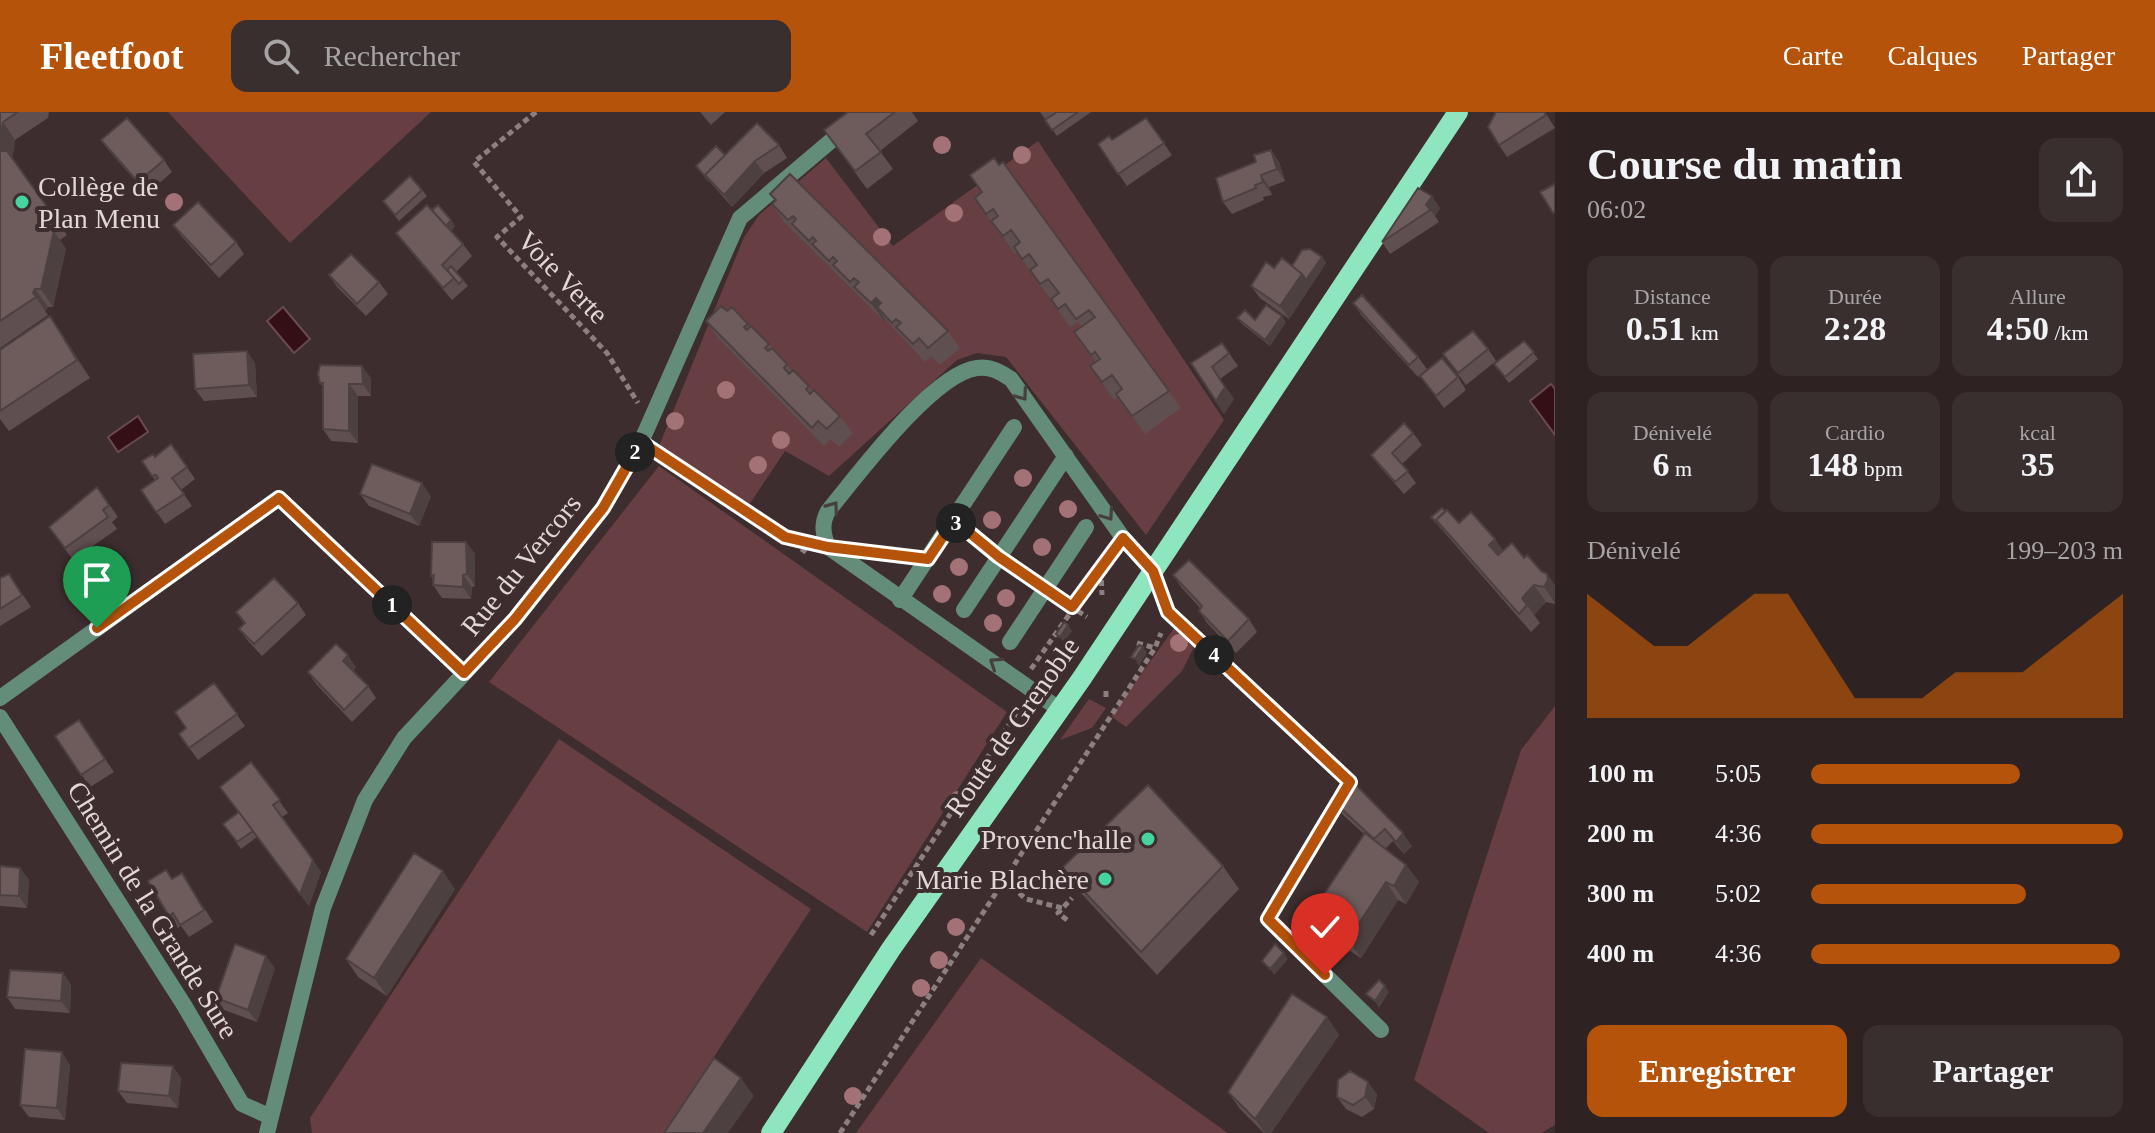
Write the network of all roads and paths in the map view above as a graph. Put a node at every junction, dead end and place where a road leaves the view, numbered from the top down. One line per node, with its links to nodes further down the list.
1 (536, 112): 4 (path, Voie Verte)
2 (865, 112): 4 (street, Rue du Vercors)
3 (1458, 112): 17 (main road, Route de Grenoble)
4 (652, 412): 6 (street, Rue du Vercors)
5 (1014, 427): 8 (street)
6 (641, 442): 10 (path); 30 (street, Rue du Vercors)
7 (1066, 456): 11 (street, one-way to 11); 12 (street, one-way to 7); 14 (street)
8 (954, 520): 14 (street); 15 (street)
9 (1086, 527): 18 (street)
10 (785, 537): 12 (path); 13 (path)
11 (1123, 538): 16 (path); 17 (street)
12 (828, 547): 15 (path); 20 (street)
13 (810, 555)
14 (999, 557): 18 (street); 22 (street)
15 (928, 559): 20 (street)
16 (1101, 569): 19 (path); 21 (path)
17 (1153, 571): 23 (street); 36 (main road, Route de Grenoble)
18 (1046, 589): 21 (path); 25 (street)
19 (1102, 595)
20 (900, 600): 31 (street, one-way to 20)
21 (1072, 607): 24 (path); 31 (path)
22 (964, 610)
23 (1168, 612): 28 (path); 43 (street)
24 (1087, 617)
25 (1010, 642)
26 (1137, 643): 28 (path)
27 (1067, 647): 29 (path)
28 (1155, 648): 38 (path)
29 (1053, 661)
30 (464, 673): 35 (street); 44 (street, Rue du Vercors)
31 (1022, 681): 36 (street)
32 (1106, 687): 34 (path)
33 (1013, 696): 42 (path)
34 (1106, 697)
35 (0, 698)
36 (1059, 709): 45 (main road, Route de Grenoble)
37 (0, 717): 44 (street, Chemin de la Grande Sure)
38 (1004, 880): 40 (path); 46 (path)
39 (1072, 898): 40 (path)
40 (1062, 908): 41 (path)
41 (1067, 920)
42 (869, 940)
43 (1381, 1030)
44 (269, 1125)
45 (771, 1133)
46 (840, 1133)

